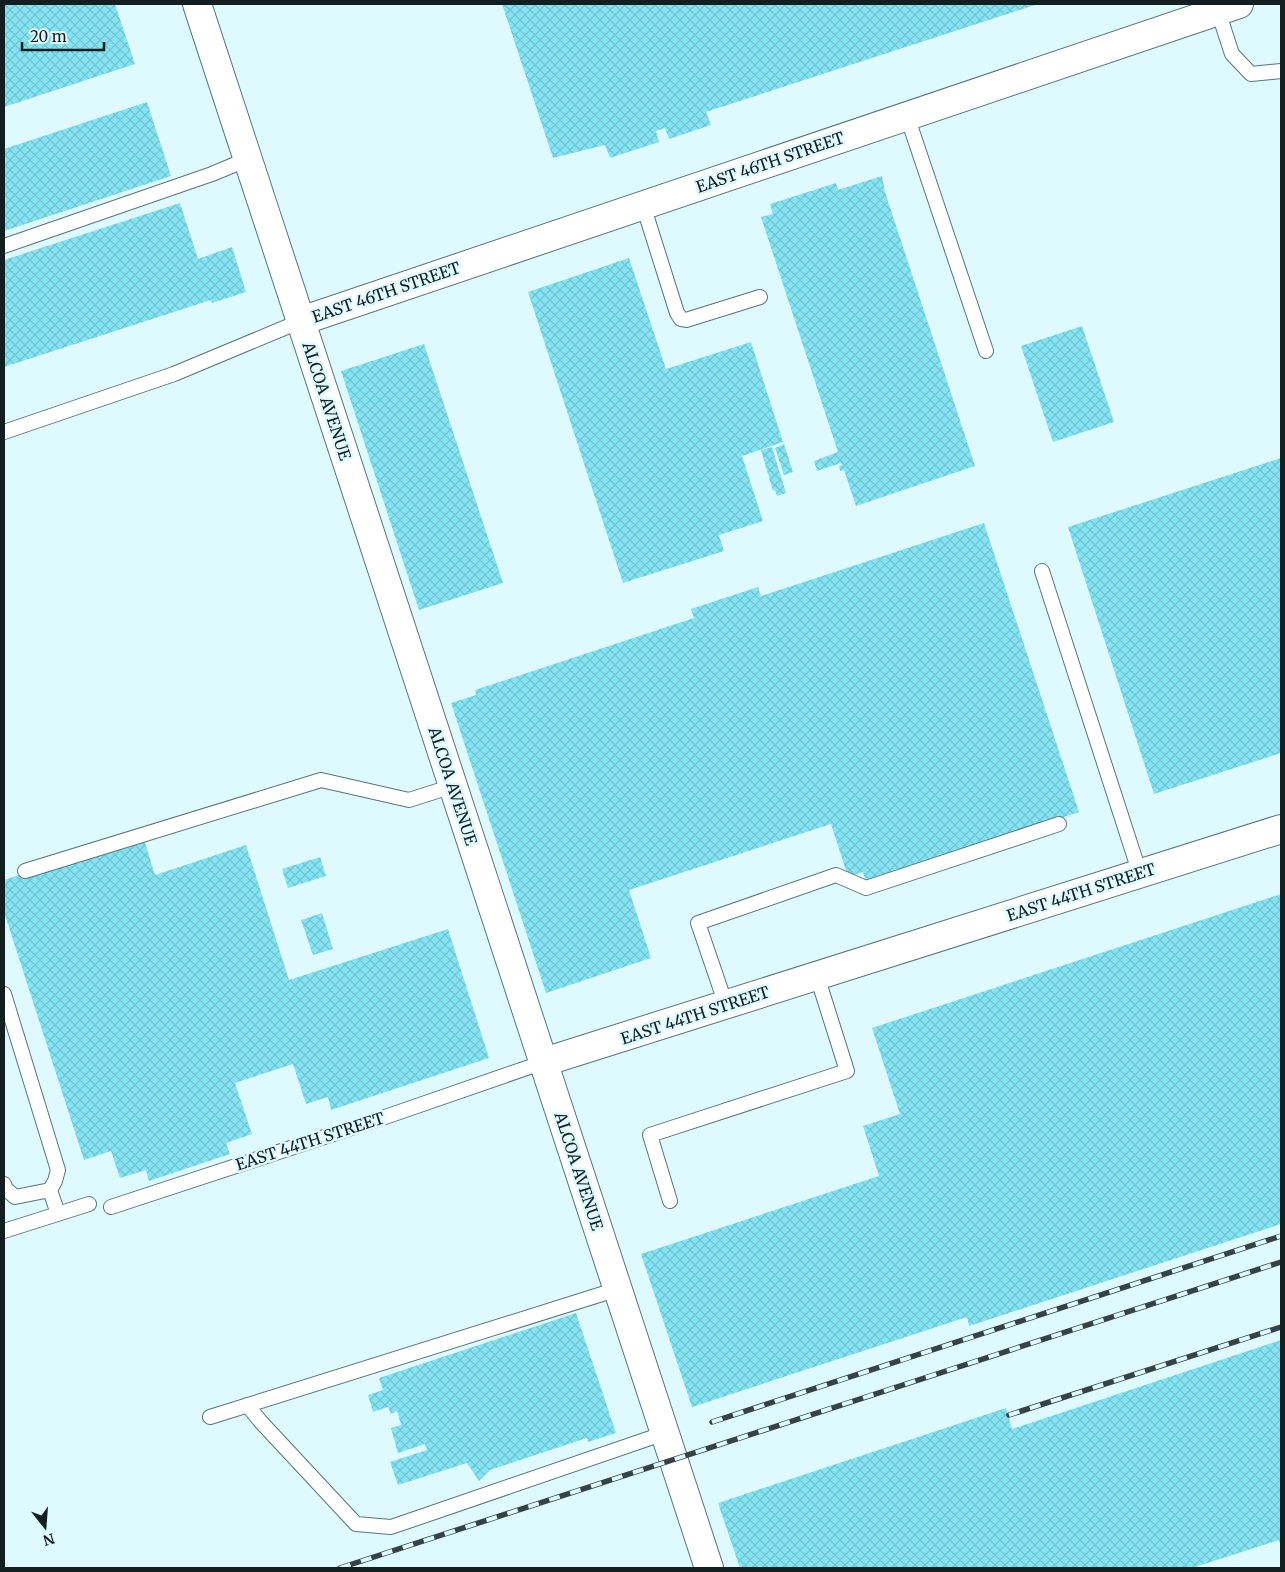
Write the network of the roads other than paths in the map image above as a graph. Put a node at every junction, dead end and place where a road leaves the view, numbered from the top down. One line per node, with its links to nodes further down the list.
1 (197, 4): 5 (street, ALCOA AVENUE)
2 (1232, 6): 3 (lane); 4 (street, EAST 46TH STREET)
3 (1281, 71)
4 (907, 116): 6 (street, EAST 46TH STREET); 10 (lane)
5 (248, 159): 7 (lane); 9 (street, ALCOA AVENUE)
6 (643, 205): 8 (lane); 9 (street, EAST 46TH STREET)
7 (4, 246)
8 (760, 298)
9 (301, 320): 11 (lane); 13 (street, ALCOA AVENUE)
10 (986, 351)
11 (4, 432)
12 (1042, 571): 17 (lane)
13 (453, 786): 16 (lane); 21 (street, ALCOA AVENUE)
14 (1059, 824): 20 (lane)
15 (1281, 829): 17 (street, EAST 44TH STREET)
16 (25, 871)
17 (1140, 874): 18 (street, EAST 44TH STREET)
18 (817, 976): 20 (street, EAST 44TH STREET); 24 (lane)
19 (4, 994): 23 (lane)
20 (726, 1005): 21 (street, EAST 44TH STREET)
21 (544, 1062): 26 (lane, EAST 44TH STREET); 29 (street, ALCOA AVENUE)
22 (4, 1184): 23 (lane)
23 (50, 1190): 27 (lane)
24 (670, 1201)
25 (89, 1204): 27 (lane)
26 (111, 1207)
27 (58, 1214): 28 (lane)
28 (4, 1231)
29 (618, 1289): 30 (lane); 32 (street, ALCOA AVENUE)
30 (248, 1405): 31 (lane); 32 (lane)
31 (210, 1417)
32 (665, 1433): 33 (street, ALCOA AVENUE)
33 (710, 1568)

